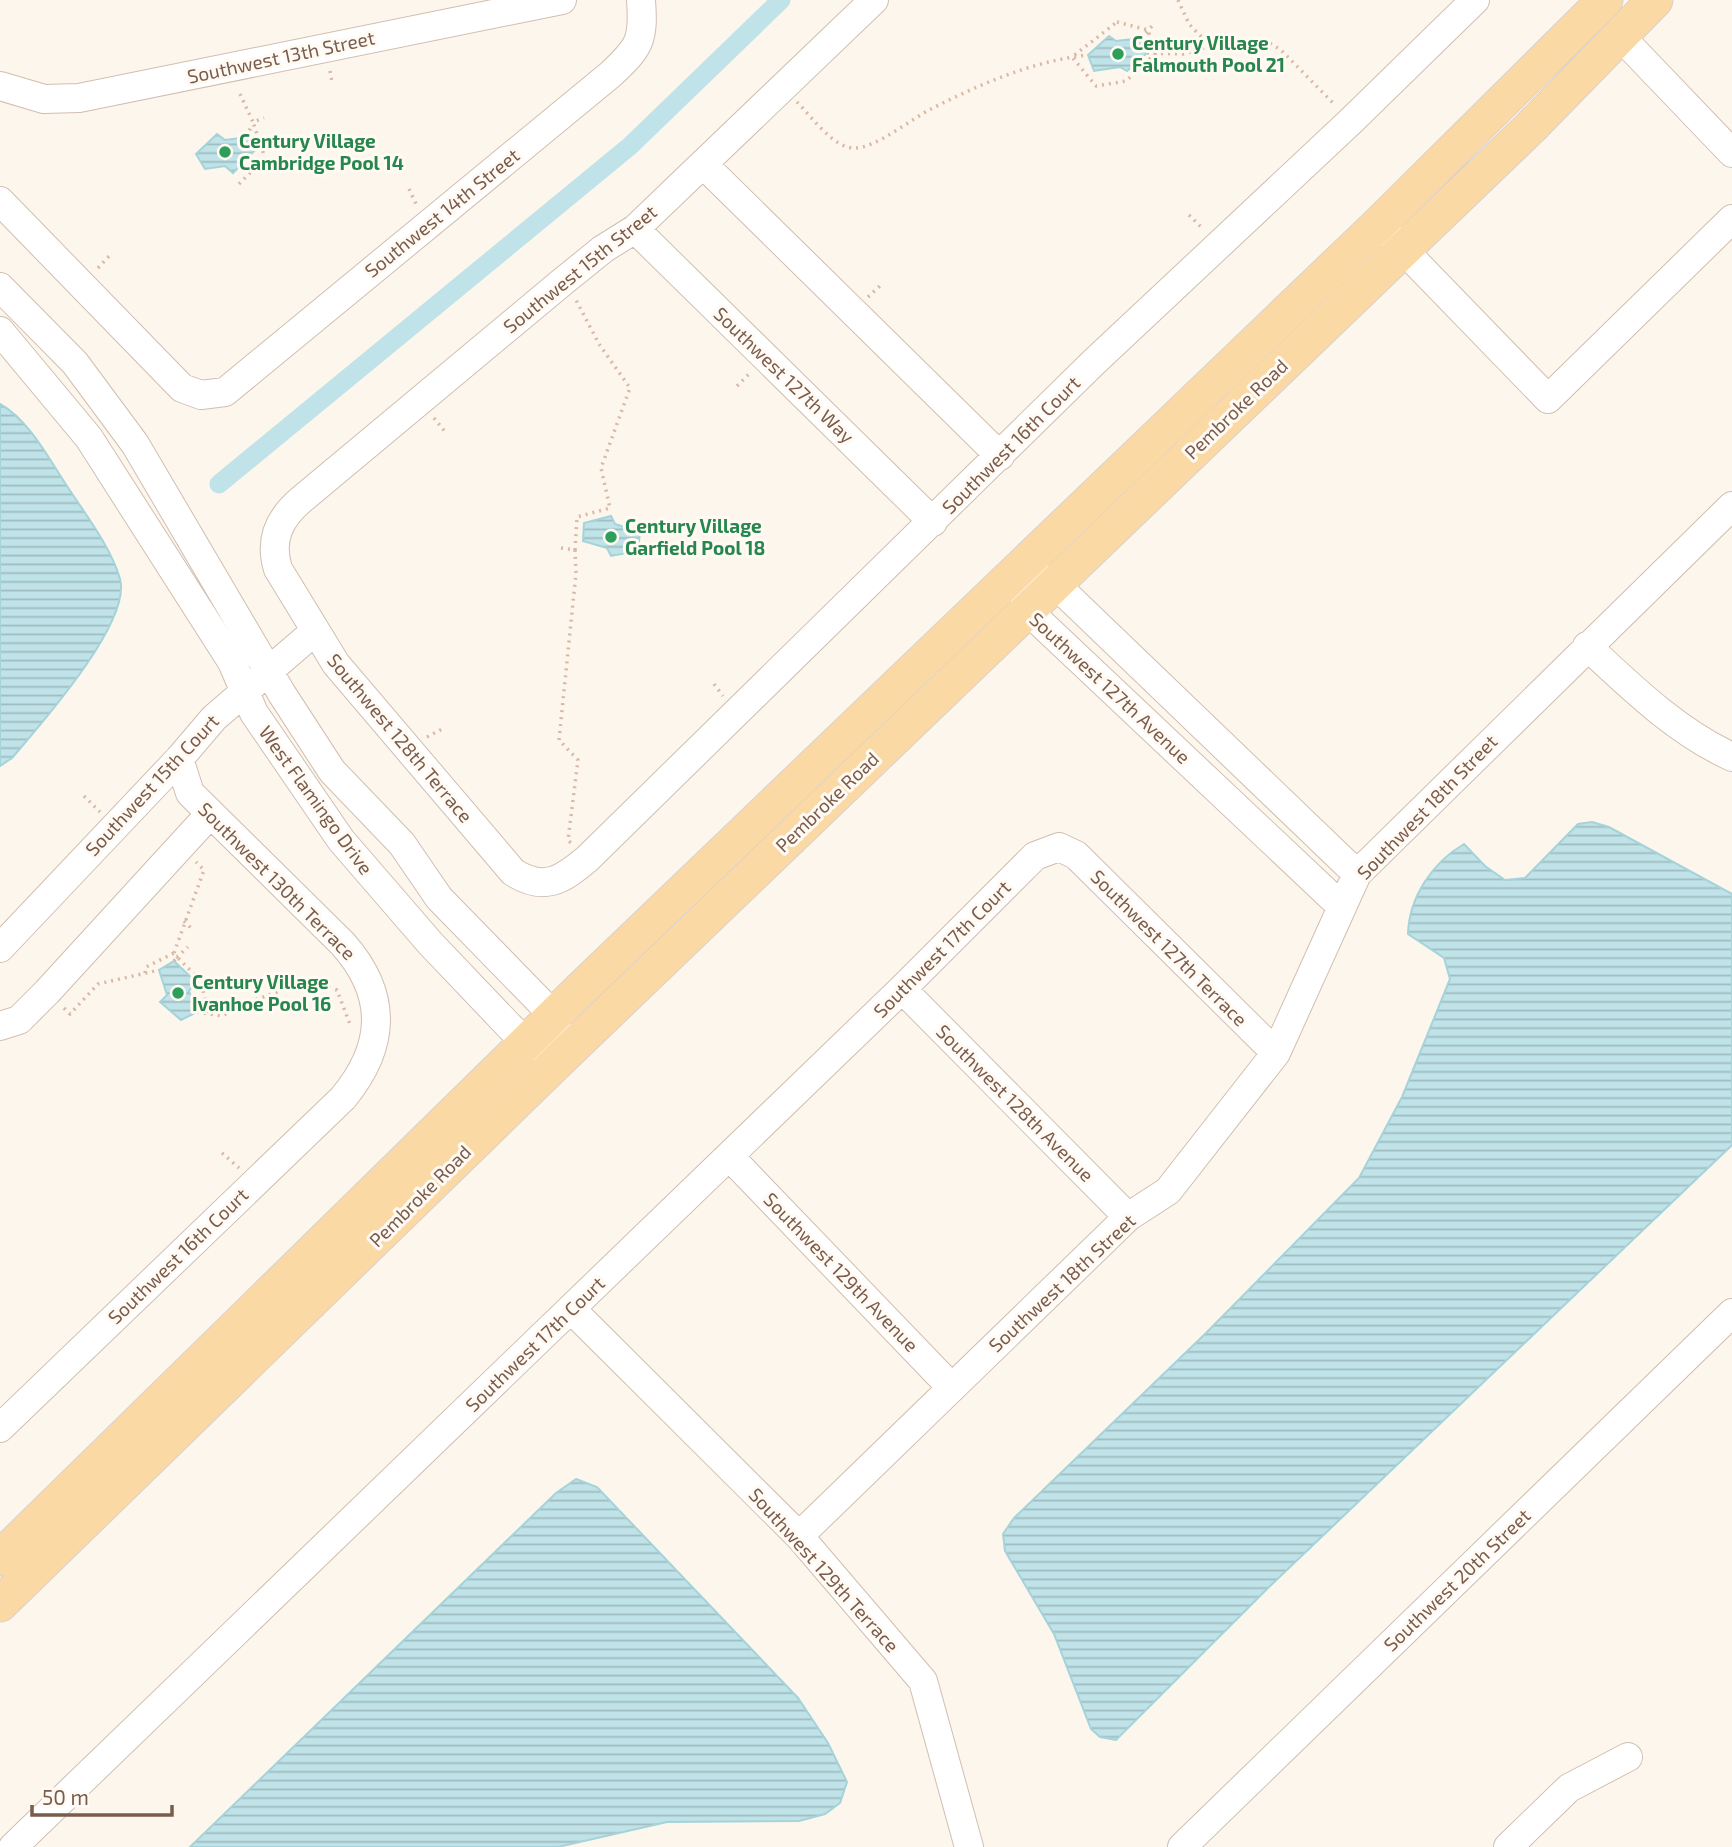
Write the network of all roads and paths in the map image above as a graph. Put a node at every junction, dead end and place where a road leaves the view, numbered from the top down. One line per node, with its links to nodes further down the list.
1 (562, 0): 19 (street, Southwest 13th Street)
2 (641, 0): 29 (street, Southwest 14th Street)
3 (874, 0): 20 (street, Southwest 15th Street)
4 (1178, 0): 12 (path)
5 (1475, 0): 23 (street, Southwest 16th Court)
6 (1605, 0): 32 (main road, Pembroke Road)
7 (1655, 0): 10 (main road, Pembroke Road)
8 (1154, 23): 9 (path)
9 (1148, 30): 11 (path); 14 (path); 16 (path)
10 (1620, 36): 26 (street); 35 (main road, Pembroke Road)
11 (1141, 38)
12 (1210, 46): 14 (path); 23 (path)
13 (1147, 53): 14 (path)
14 (1155, 54): 18 (path)
15 (1088, 55): 16 (path)
16 (1072, 57): 18 (path); 20 (path)
17 (1127, 71): 18 (path)
18 (1126, 81)
19 (0, 86)
20 (783, 88): 27 (street, Southwest 15th Street)
21 (240, 94): 24 (path)
22 (264, 118): 24 (path)
23 (1351, 121): 39 (street, Southwest 16th Court)
24 (253, 122): 25 (path); 28 (path)
25 (247, 137)
26 (1732, 153)
27 (704, 165): 33 (street, Southwest 15th Street); 39 (street)
28 (239, 184)
29 (0, 201)
30 (1189, 215): 34 (path)
31 (1732, 219): 35 (street)
32 (1379, 224): 35 (street); 47 (main road, Pembroke Road)
33 (635, 229): 36 (street, Southwest 15th Street); 43 (street, Southwest 127th Way)
34 (1210, 236)
35 (1402, 250): 48 (main road, Pembroke Road)
36 (561, 283): 41 (path); 44 (street, Southwest 15th Street)
37 (0, 287): 52 (street, West Flamingo Drive)
38 (0, 331): 53 (street, West Flamingo Drive)
39 (1000, 456): 43 (street, Southwest 16th Court)
40 (1732, 506): 51 (street, Southwest 18th Street)
41 (610, 508): 42 (path); 46 (path)
42 (616, 510)
43 (933, 522): 61 (street, Southwest 16th Court)
44 (278, 528): 50 (street, Southwest 128th Terrace)
45 (561, 548): 46 (path)
46 (575, 550): 61 (path)
47 (1019, 570): 48 (street, Southwest 127th Avenue); 49 (street, Southwest 127th Avenue); 79 (main road, Pembroke Road)
48 (1055, 583): 49 (main road, Pembroke Road); 63 (street, Southwest 127th Avenue)
49 (1027, 610): 66 (street, Southwest 127th Avenue); 84 (main road, Pembroke Road)
50 (314, 632): 52 (street, Southwest 15th Court); 64 (street, Southwest 128th Terrace)
51 (1587, 646): 54 (street); 63 (street, Southwest 18th Street)
52 (269, 668): 53 (street, Southwest 15th Court); 56 (street, West Flamingo Drive)
53 (243, 692): 55 (street, Southwest 15th Court); 62 (street, West Flamingo Drive)
54 (1732, 757)
55 (179, 759): 57 (street, Southwest 130th Terrace); 71 (street, Southwest 15th Court)
56 (344, 787): 58 (street, West Flamingo Drive); 65 (street, West Flamingo Drive)
57 (210, 814): 59 (street); 85 (street, Southwest 130th Terrace)
58 (383, 842): 62 (street); 65 (street, West Flamingo Drive)
59 (179, 846): 67 (path); 76 (street)
60 (1059, 847): 75 (street, Southwest 17th Court); 83 (street, Southwest 127th Terrace)
61 (587, 859): 64 (street, Southwest 16th Court)
62 (360, 863): 68 (street, West Flamingo Drive)
63 (1357, 874): 66 (street, Southwest 18th Street)
64 (545, 882)
65 (439, 898): 68 (street); 79 (street, West Flamingo Drive)
66 (1342, 907): 83 (street, Southwest 18th Street)
67 (184, 921): 69 (path); 72 (path)
68 (412, 923): 82 (street, West Flamingo Drive)
69 (192, 929)
70 (188, 947): 72 (path)
71 (0, 948)
72 (175, 957): 74 (path); 78 (path)
73 (159, 970): 74 (path)
74 (145, 973): 76 (path)
75 (902, 989): 86 (street, Southwest 17th Court); 87 (street, Southwest 128th Avenue)
76 (47, 992): 80 (street)
77 (197, 1012): 78 (path)
78 (208, 1013): 81 (path)
79 (555, 1017): 82 (main road, Pembroke Road); 84 (street)
80 (0, 1026)
81 (354, 1036)
82 (527, 1043): 84 (street, West Flamingo Drive); 93 (main road, Pembroke Road)
83 (1276, 1054): 87 (street, Southwest 18th Street)
84 (562, 1057): 94 (main road, Pembroke Road)
85 (356, 1083): 91 (street, Southwest 16th Court)
86 (729, 1156): 88 (street, Southwest 17th Court); 90 (street, Southwest 129th Avenue)
87 (1128, 1217): 90 (street, Southwest 18th Street)
88 (571, 1309): 92 (street, Southwest 129th Terrace); 96 (street, Southwest 17th Court)
89 (1732, 1313): 98 (street, Southwest 20th Street)
90 (952, 1388): 92 (street, Southwest 18th Street)
91 (0, 1428)
92 (799, 1536): 97 (street, Southwest 129th Terrace)
93 (0, 1558)
94 (0, 1604)
95 (1628, 1757): 99 (street)
96 (13, 1847)
97 (969, 1847)
98 (1182, 1847)
99 (1507, 1847)

